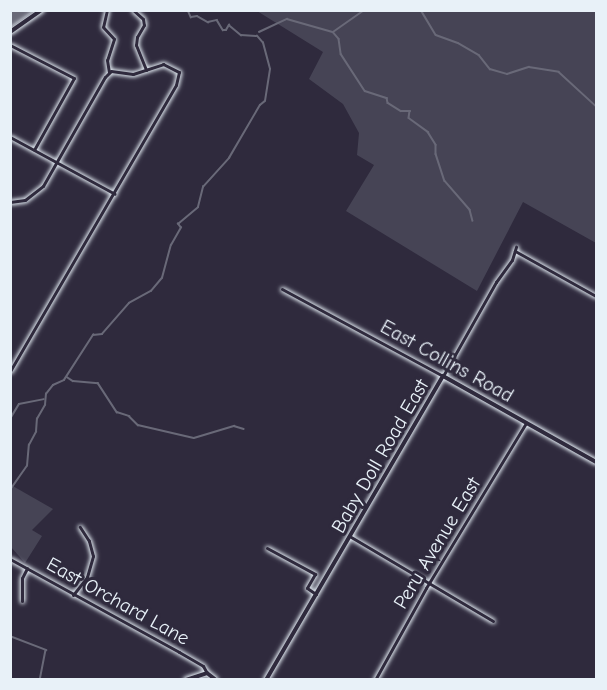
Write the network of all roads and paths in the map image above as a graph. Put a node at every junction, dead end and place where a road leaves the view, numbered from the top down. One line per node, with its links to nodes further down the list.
1 (42, 10): 4 (street)
2 (107, 10): 7 (street)
3 (133, 10): 6 (street)
4 (10, 32)
5 (10, 45): 9 (street)
6 (146, 70): 7 (street); 11 (street)
7 (109, 72): 10 (street)
8 (10, 137): 9 (street)
9 (34, 150): 10 (street)
10 (57, 163): 11 (street); 12 (street)
11 (115, 194): 15 (street)
12 (10, 202)
13 (282, 289): 16 (street, East Collins Road)
14 (597, 296): 16 (street, Baby Doll Road East)
15 (10, 371)
16 (443, 376): 17 (street, East Collins Road); 20 (street, Baby Doll Road East)
17 (526, 423): 18 (street, East Collins Road); 24 (street, Peru Avenue East)
18 (597, 462)
19 (80, 527): 26 (street)
20 (351, 537): 24 (street); 25 (street, Baby Doll Road East)
21 (267, 548): 25 (street)
22 (10, 559): 23 (street, East Orchard Lane)
23 (27, 568): 26 (street, East Orchard Lane); 27 (street)
24 (430, 584): 28 (street); 33 (street, Peru Avenue East)
25 (316, 594): 32 (street, Baby Doll Road East)
26 (73, 595): 29 (street, East Orchard Lane)
27 (22, 601)
28 (493, 621)
29 (207, 673): 30 (street); 31 (street)
30 (186, 680)
31 (216, 680)
32 (266, 680)
33 (375, 680)

